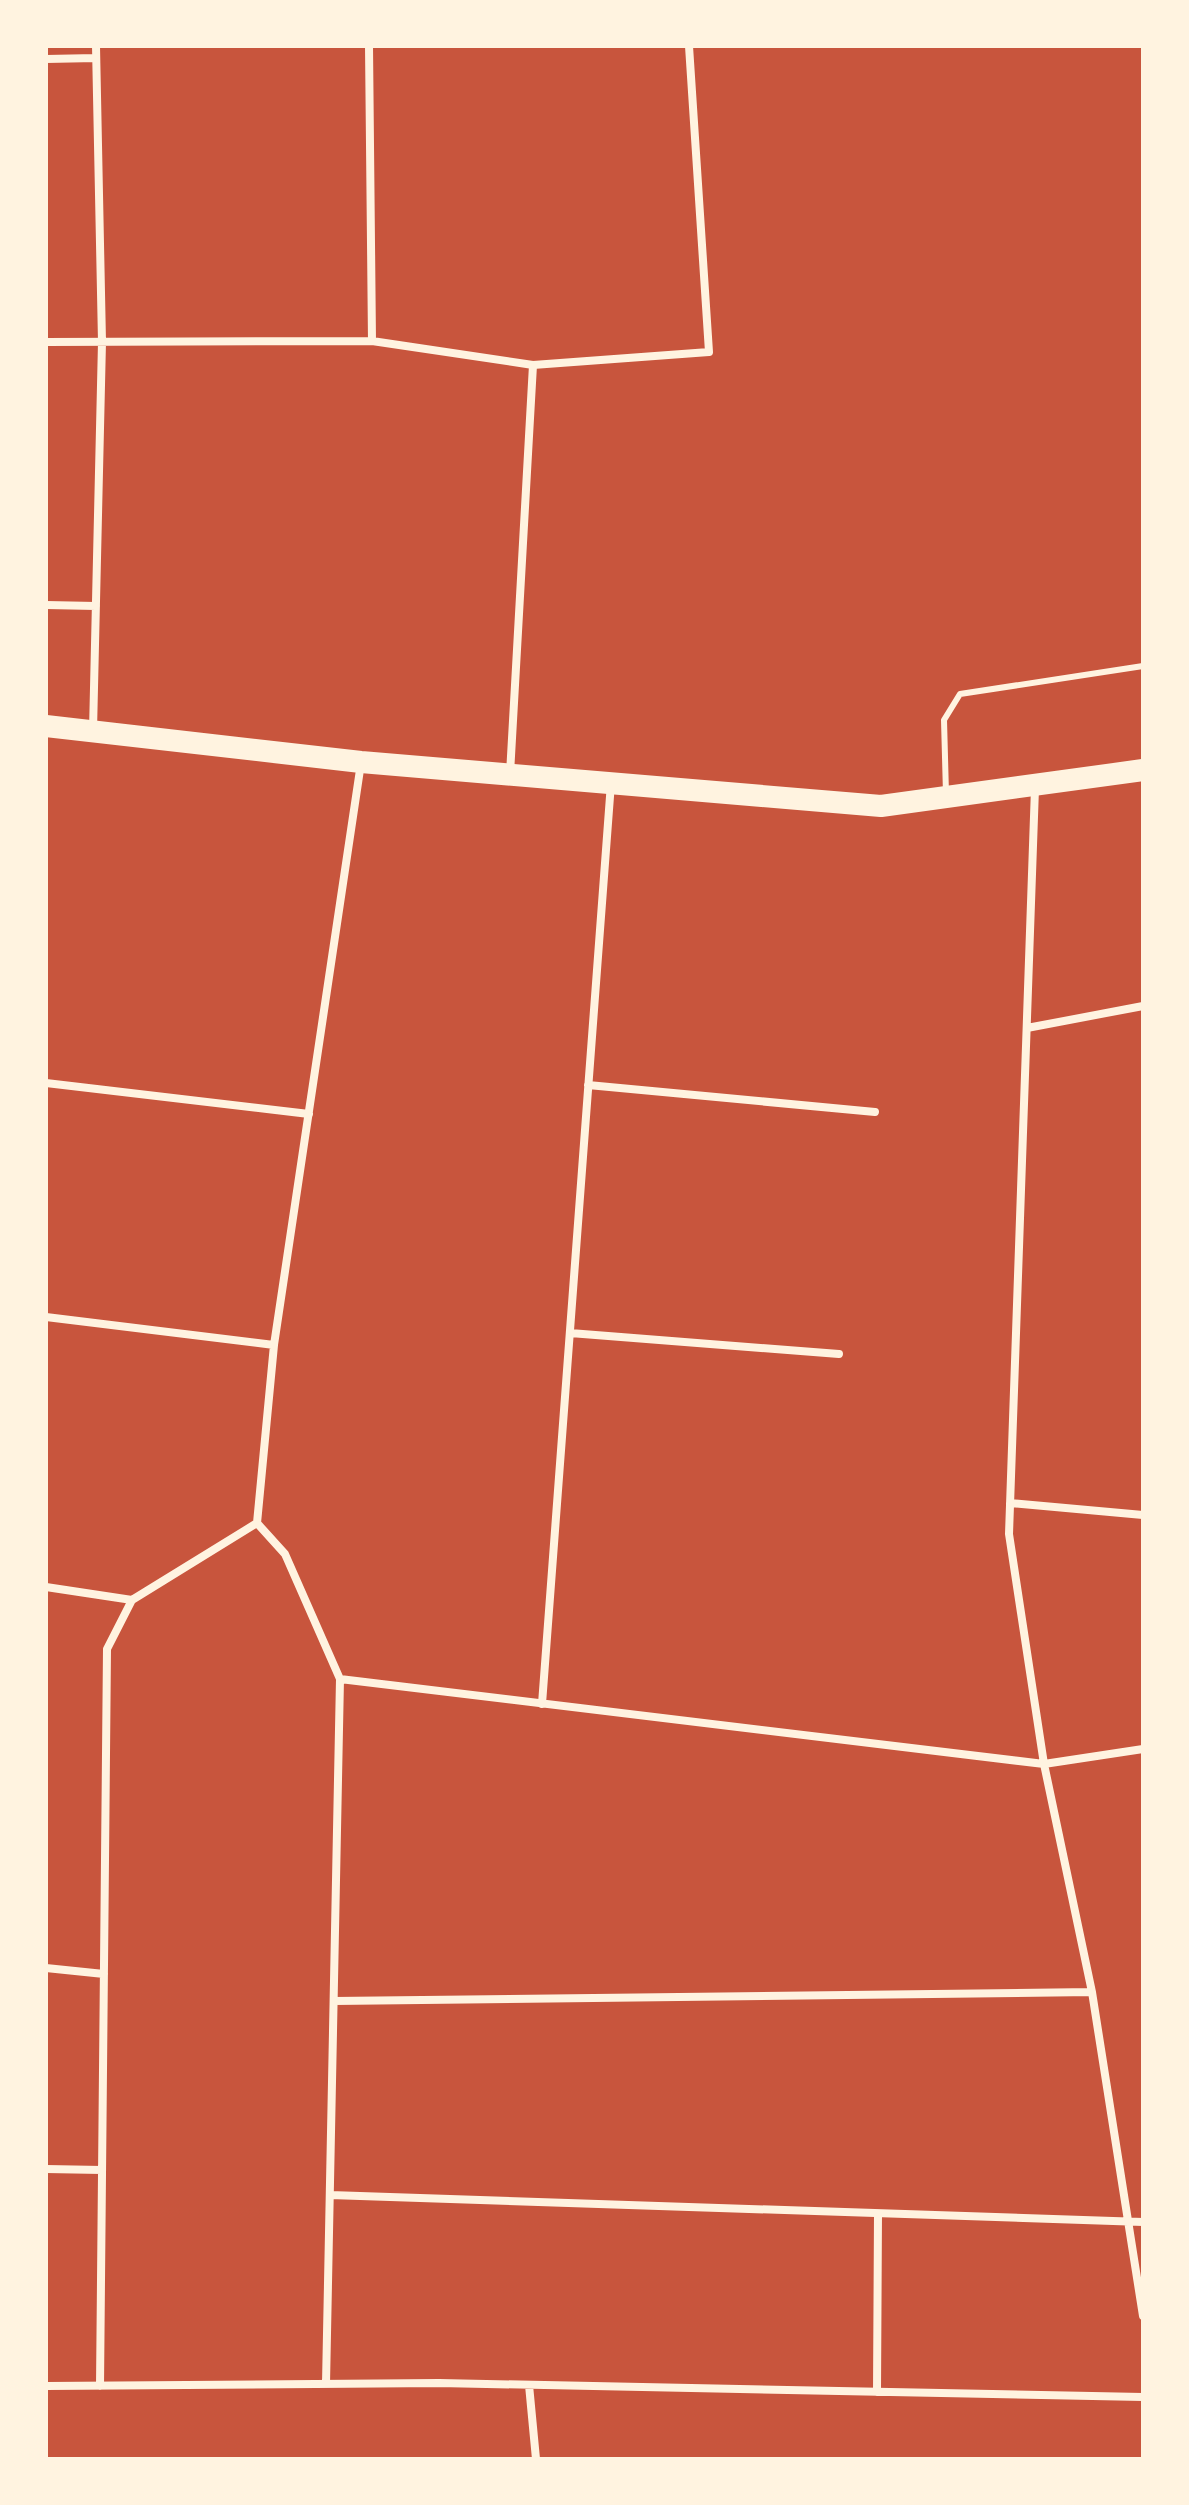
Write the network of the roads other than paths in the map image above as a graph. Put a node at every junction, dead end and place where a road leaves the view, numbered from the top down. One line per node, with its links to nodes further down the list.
1 (96, 46): 4 (street)
2 (369, 46): 6 (street)
3 (689, 46): 9 (street)
4 (96, 58): 5 (street); 8 (street)
5 (46, 59)
6 (372, 341): 8 (street); 9 (street)
7 (46, 342): 8 (street)
8 (102, 342): 11 (street)
9 (533, 365): 17 (street)
10 (46, 605): 11 (street)
11 (96, 606): 14 (street)
12 (1143, 666): 20 (lane)
13 (46, 726): 14 (highway)
14 (93, 731): 15 (highway)
15 (361, 762): 17 (highway); 26 (street)
16 (1143, 770): 19 (highway)
17 (510, 775): 18 (highway)
18 (611, 783): 20 (highway); 24 (street)
19 (1035, 787): 20 (highway); 22 (street)
20 (946, 798)
21 (1143, 1006): 22 (street)
22 (1027, 1028): 31 (street)
23 (46, 1083): 26 (street)
24 (588, 1085): 25 (street); 28 (street)
25 (875, 1112)
26 (309, 1114): 29 (street)
27 (46, 1317): 29 (street)
28 (570, 1333): 30 (street); 37 (street)
29 (274, 1345): 33 (street)
30 (839, 1354)
31 (1010, 1503): 32 (street); 39 (street)
32 (1143, 1515)
33 (257, 1523): 35 (street); 36 (street)
34 (46, 1587): 35 (street)
35 (132, 1600): 41 (street)
36 (340, 1679): 37 (street); 43 (street)
37 (542, 1704): 39 (street)
38 (1143, 1749): 39 (street)
39 (1044, 1764): 42 (street)
40 (46, 1968): 41 (street)
41 (104, 1974): 45 (street)
42 (1092, 1992): 43 (street); 49 (street)
43 (334, 2001): 46 (street)
44 (46, 2169): 45 (street)
45 (102, 2170): 54 (street)
46 (330, 2195): 47 (street); 51 (street)
47 (878, 2214): 49 (street); 55 (street)
48 (1143, 2222): 49 (street)
49 (1129, 2223): 50 (street)
50 (1143, 2316)
51 (326, 2384): 52 (street); 54 (street)
52 (529, 2385): 55 (street); 57 (street)
53 (46, 2386): 54 (street)
54 (100, 2386)
55 (877, 2392): 56 (street)
56 (1143, 2397)
57 (536, 2459)

